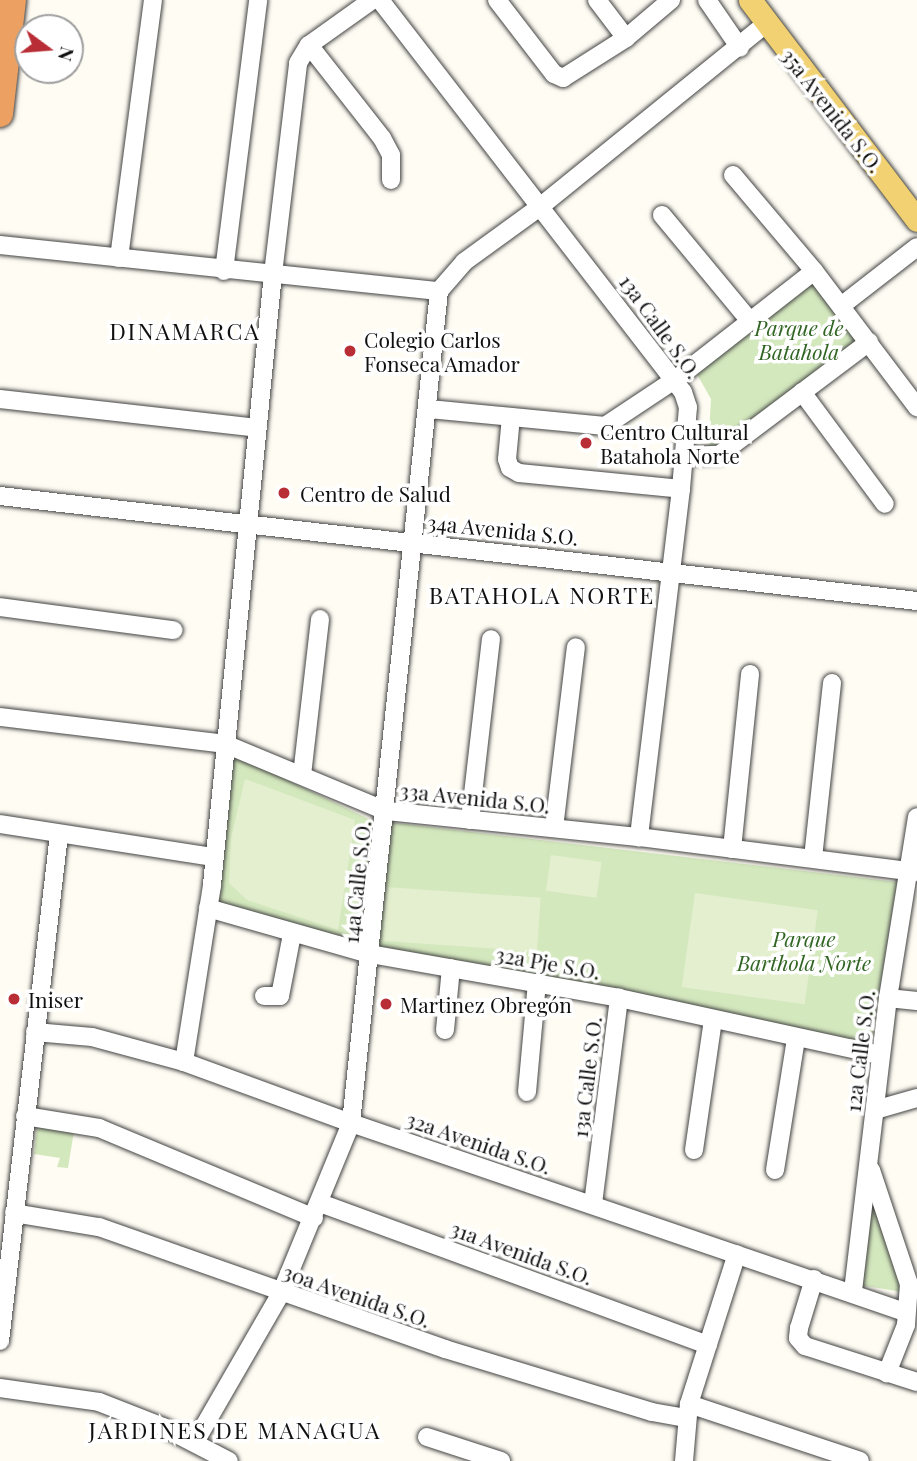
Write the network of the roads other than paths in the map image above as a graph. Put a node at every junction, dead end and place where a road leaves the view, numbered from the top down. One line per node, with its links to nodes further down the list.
1 (13, 0): 15 (highway)
2 (153, 0): 23 (street)
3 (258, 0): 24 (street)
4 (372, 0): 13 (street)
5 (380, 0): 18 (street, 13a Calle S.O.)
6 (497, 0): 12 (street)
7 (597, 0): 12 (street)
8 (671, 0): 12 (street)
9 (707, 0): 14 (street)
10 (750, 0): 11 (main road, 35a Avenida S.O.)
11 (767, 23): 14 (street); 20 (main road, 35a Avenida S.O.)
12 (626, 38)
13 (309, 45): 17 (street); 26 (street)
14 (740, 48): 18 (street)
15 (0, 114)
16 (733, 175): 25 (street)
17 (391, 180)
18 (541, 206): 27 (street); 31 (street, 13a Calle S.O.)
19 (662, 215): 29 (street)
20 (917, 220)
21 (0, 245): 23 (street)
22 (917, 247): 28 (street)
23 (119, 258): 24 (street)
24 (224, 271): 26 (street)
25 (814, 271): 28 (street); 29 (street)
26 (272, 274): 27 (street); 37 (street)
27 (439, 291): 35 (street, 14a Calle S.O.)
28 (841, 306): 30 (street)
29 (750, 321): 31 (street)
30 (869, 342): 32 (street); 34 (street)
31 (677, 379): 36 (street); 38 (street, 13a Calle S.O.)
32 (802, 393): 38 (street); 41 (street)
33 (0, 399): 37 (street)
34 (917, 407)
35 (429, 409): 36 (street); 43 (street, 14a Calle S.O.)
36 (511, 417): 39 (street)
37 (257, 428): 42 (street)
38 (684, 456): 39 (street, 13a Calle S.O.)
39 (681, 489): 44 (street, 13a Calle S.O.)
40 (0, 496): 42 (street, 34a Avenida S.O.)
41 (885, 504)
42 (246, 525): 43 (street, 34a Avenida S.O.); 54 (street)
43 (416, 542): 44 (street, 34a Avenida S.O.); 56 (street, 14a Calle S.O.)
44 (673, 571): 45 (street, 34a Avenida S.O.); 62 (street, 13a Calle S.O.)
45 (917, 601)
46 (0, 607): 48 (street)
47 (320, 619): 55 (street)
48 (173, 630)
49 (491, 639): 58 (street)
50 (576, 647): 60 (street)
51 (750, 674): 63 (street)
52 (832, 683): 65 (street)
53 (0, 717): 54 (street, 33a Avenida S.O.)
54 (225, 744): 55 (street, 33a Avenida S.O.); 64 (street)
55 (302, 775): 56 (street, 33a Avenida S.O.)
56 (386, 811): 58 (street, 33a Avenida S.O.); 69 (street, 14a Calle S.O.)
57 (917, 817): 66 (street, 12a Calle S.O.)
58 (470, 820): 60 (street, 33a Avenida S.O.)
59 (0, 824): 61 (street)
60 (554, 828): 62 (street, 33a Avenida S.O.)
61 (59, 834): 64 (street); 78 (street)
62 (639, 836): 63 (street, 33a Avenida S.O.)
63 (732, 849): 65 (street, 33a Avenida S.O.)
64 (214, 857): 67 (street)
65 (813, 858): 66 (street, 33a Avenida S.O.)
66 (912, 870): 74 (street, 12a Calle S.O.)
67 (208, 908): 68 (street, 32a Pje S.O.); 81 (street)
68 (292, 934): 69 (street, 32a Pje S.O.); 72 (street)
69 (370, 954): 70 (street, 32a Pje S.O.); 86 (street, 14a Calle S.O.)
70 (451, 968): 71 (street, 32a Pje S.O.); 77 (street)
71 (537, 984): 73 (street, 32a Pje S.O.); 82 (street)
72 (264, 996)
73 (618, 998): 76 (street, 32a Pje S.O.); 90 (street, 13a Calle S.O.)
74 (888, 998): 75 (street); 80 (street, 12a Calle S.O.)
75 (917, 1001)
76 (713, 1019): 79 (street, 32a Pje S.O.); 87 (street)
77 (445, 1030)
78 (35, 1032): 81 (street, 32a Avenida S.O.); 85 (street)
79 (796, 1039): 80 (street, 32a Pje S.O.); 89 (street)
80 (881, 1055): 84 (street, 12a Calle S.O.)
81 (184, 1062): 86 (street, 32a Avenida S.O.)
82 (527, 1092)
83 (917, 1098): 84 (street)
84 (875, 1110): 88 (street, 12a Calle S.O.)
85 (25, 1116): 91 (street, 31a Avenida S.O.); 92 (street)
86 (351, 1123): 90 (street, 32a Avenida S.O.); 91 (street, 14a Calle S.O.)
87 (694, 1150)
88 (869, 1166): 95 (street, 12a Calle S.O.); 97 (street)
89 (775, 1170)
90 (593, 1205): 93 (street, 32a Avenida S.O.)
91 (317, 1210): 96 (street, 14a Calle S.O.); 99 (street, 31a Avenida S.O.)
92 (14, 1213): 96 (street, 30a Avenida S.O.); 98 (street)
93 (737, 1254): 94 (street, 32a Avenida S.O.); 99 (street)
94 (814, 1279): 95 (street, 32a Avenida S.O.); 100 (street)
95 (853, 1292): 97 (street, 32a Avenida S.O.)
96 (281, 1293): 103 (street, 30a Avenida S.O.); 105 (street, 14a Calle S.O.)
97 (905, 1312): 100 (street)
98 (0, 1341)
99 (708, 1345): 103 (street)
100 (887, 1373): 101 (street)
101 (917, 1382)
102 (0, 1388): 105 (street)
103 (688, 1411): 108 (street); 109 (street, 30a Avenida S.O.)
104 (427, 1437): 107 (street)
105 (195, 1442): 106 (street)
106 (229, 1461)
107 (501, 1461)
108 (684, 1461)
109 (860, 1461)

